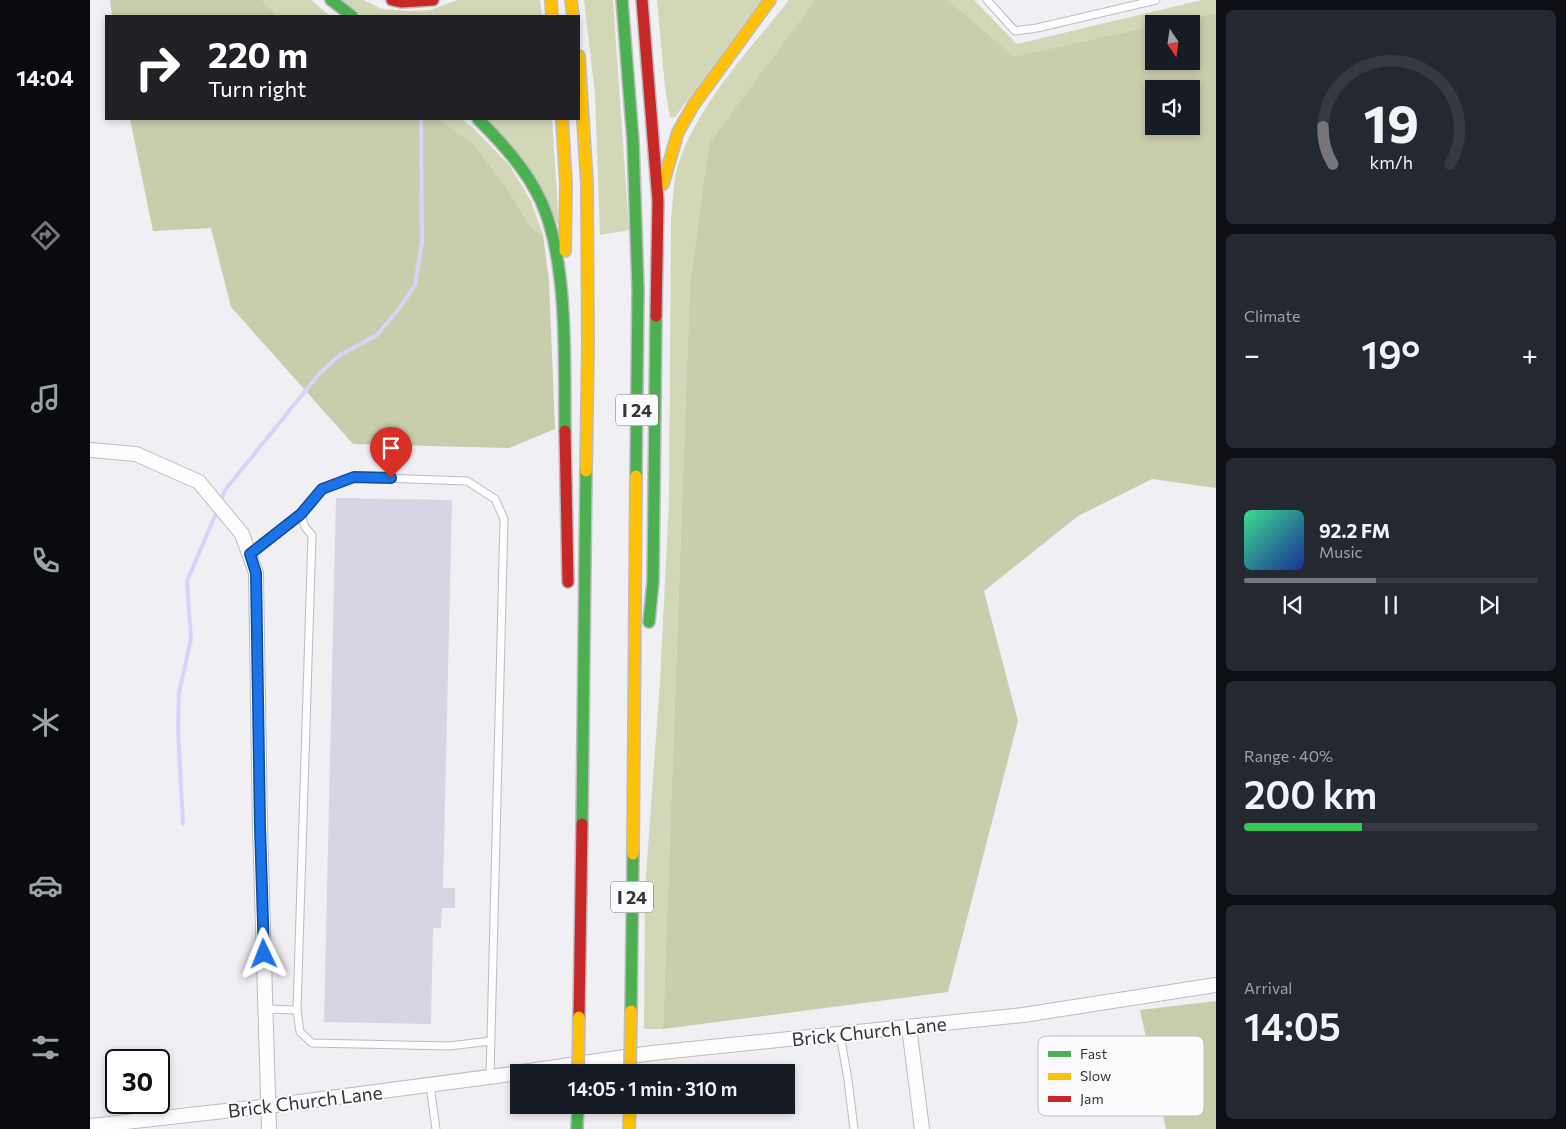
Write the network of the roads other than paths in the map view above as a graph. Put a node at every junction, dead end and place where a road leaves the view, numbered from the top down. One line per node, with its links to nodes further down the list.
1 (331, 0): 11 (highway)
2 (392, 0): 3 (highway)
3 (434, 0)
4 (550, 0): 12 (highway)
5 (571, 0): 13 (highway)
6 (622, 0): 26 (highway, I 24)
7 (642, 0): 17 (highway)
8 (770, 0): 17 (highway)
9 (987, 0): 10 (lane)
10 (1156, 0)
11 (351, 15)
12 (552, 15)
13 (573, 15)
14 (580, 72): 27 (highway)
15 (479, 120): 18 (highway)
16 (562, 120): 18 (highway)
17 (658, 201): 23 (highway)
18 (563, 344): 22 (highway)
19 (90, 450): 21 (street)
20 (301, 514): 21 (lane); 30 (lane); 33 (lane)
21 (250, 554): 29 (street)
22 (568, 595)
23 (649, 629)
24 (646, 658): 26 (highway)
25 (571, 740): 27 (highway)
26 (632, 821): 36 (highway, I 24, bridge)
27 (581, 870): 34 (highway, bridge)
28 (1216, 985): 31 (street, Brick Church Lane)
29 (266, 1009): 30 (lane); 40 (street)
30 (297, 1010): 33 (lane)
31 (909, 1027): 32 (street, Brick Church Lane); 49 (street)
32 (840, 1034): 35 (street, Brick Church Lane); 48 (lane)
33 (491, 1041): 38 (lane)
34 (578, 1064)
35 (580, 1064)
36 (630, 1064)
37 (510, 1074): 38 (street, Brick Church Lane)
38 (490, 1077): 39 (street, Brick Church Lane)
39 (430, 1085): 40 (street, Brick Church Lane); 45 (lane)
40 (269, 1106): 43 (street, Brick Church Lane); 44 (street)
41 (578, 1114): 46 (highway)
42 (630, 1114): 47 (highway)
43 (90, 1126)
44 (269, 1129)
45 (436, 1129)
46 (577, 1129)
47 (630, 1129)
48 (854, 1129)
49 (922, 1129)

